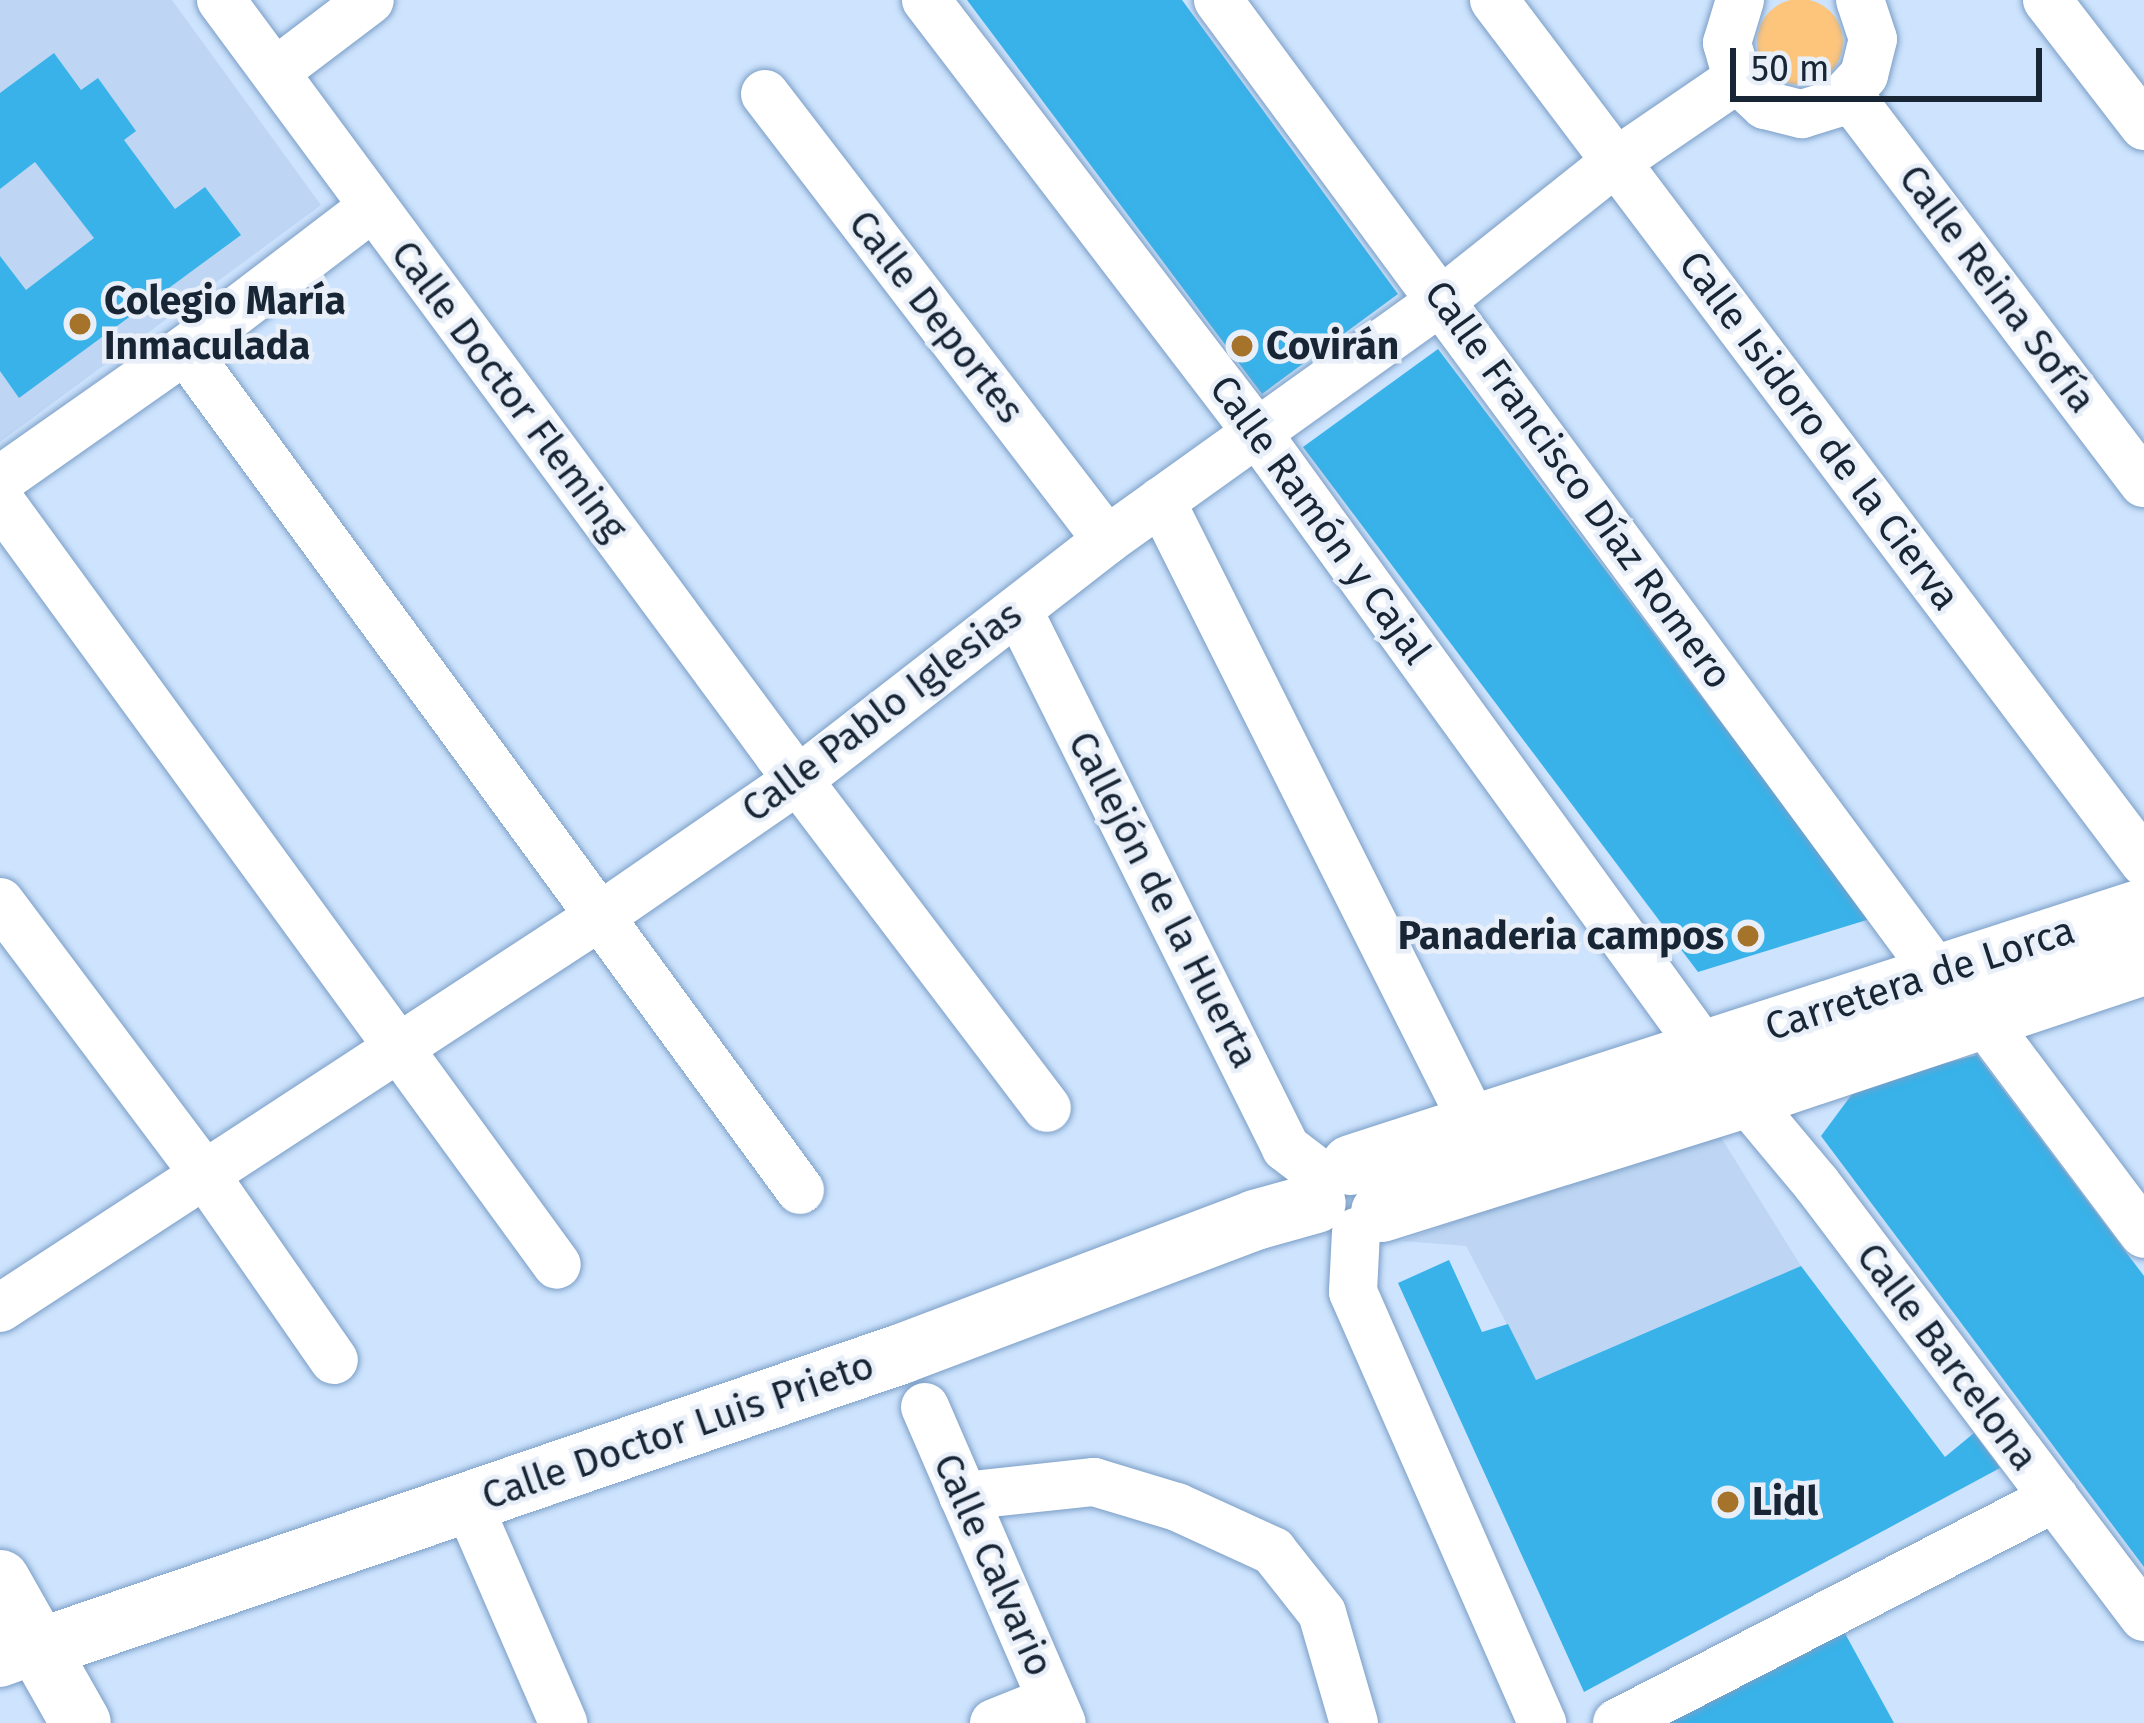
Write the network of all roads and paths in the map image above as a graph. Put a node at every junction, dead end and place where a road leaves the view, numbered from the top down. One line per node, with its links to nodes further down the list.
1 (221, 0): 9 (street, Calle Doctor Fleming)
2 (370, 0): 9 (street)
3 (926, 0): 18 (street, Calle Ramón y Cajal)
4 (1218, 0): 16 (street, Calle Francisco Díaz Romero)
5 (1495, 0): 14 (street, Calle Isidoro de la Cierva)
6 (1740, 0): 10 (street)
7 (1860, 0): 12 (street)
8 (2047, 0): 13 (street)
9 (275, 72): 15 (street, Calle Doctor Fleming)
10 (1737, 79): 12 (street); 14 (street, Calle Pablo Iglesias)
11 (765, 94): 23 (street, Calle Deportes)
12 (1849, 95): 20 (street, Calle Reina Sofía)
13 (2144, 126)
14 (1617, 161): 16 (street, Calle Pablo Iglesias); 28 (street, Calle Isidoro de la Cierva)
15 (373, 207): 17 (street); 25 (street, Calle Doctor Fleming)
16 (1442, 300): 18 (street, Calle Pablo Iglesias); 29 (street, Calle Francisco Díaz Romero)
17 (185, 350): 19 (street); 27 (street)
18 (1258, 434): 22 (street, Calle Pablo Iglesias); 32 (street, Calle Ramón y Cajal)
19 (0, 480)
20 (2144, 483)
21 (0, 501): 31 (street)
22 (1161, 501): 23 (street, Calle Pablo Iglesias); 35 (street)
23 (1107, 540): 24 (street, Calle Pablo Iglesias)
24 (1018, 610): 25 (street, Calle Pablo Iglesias); 38 (street, Callejón de la Huerta)
25 (798, 780): 27 (street, Calle Pablo Iglesias); 34 (street, Calle Doctor Fleming)
26 (0, 902): 36 (street)
27 (602, 915): 31 (street, Calle Pablo Iglesias); 37 (street)
28 (2143, 915): 29 (main road, Carretera de Lorca); 30 (main road, Carretera de Lorca)
29 (1936, 972): 32 (main road, Carretera de Lorca)
30 (1981, 1017): 33 (main road, Carretera de Lorca); 39 (street)
31 (399, 1043): 36 (street, Calle Pablo Iglesias); 40 (street)
32 (1703, 1048): 33 (street, Carretera de Lorca); 35 (main road, Carretera de Lorca)
33 (1749, 1097): 38 (main road, Carretera de Lorca); 45 (street, Calle Barcelona)
34 (1047, 1108)
35 (1474, 1124): 38 (main road, Carretera de Lorca)
36 (206, 1176): 41 (street, Calle Pablo Iglesias); 42 (street)
37 (800, 1190)
38 (1345, 1198): 46 (main road, Calle Doctor Luis Prieto); 55 (street)
39 (2144, 1234)
40 (556, 1264)
41 (0, 1308)
42 (334, 1360)
43 (925, 1407): 44 (street, Calle Calvario)
44 (962, 1496): 50 (street, Calle Calvario); 54 (street)
45 (2054, 1498): 48 (street, Calle Barcelona); 56 (street)
46 (468, 1504): 49 (main road, Calle Doctor Luis Prieto); 52 (street)
47 (0, 1580): 49 (main road)
48 (2144, 1617)
49 (19, 1656): 51 (main road)
50 (1057, 1712): 53 (street)
51 (81, 1723)
52 (563, 1723)
53 (994, 1723)
54 (1354, 1723)
55 (1542, 1723)
56 (1617, 1723)

